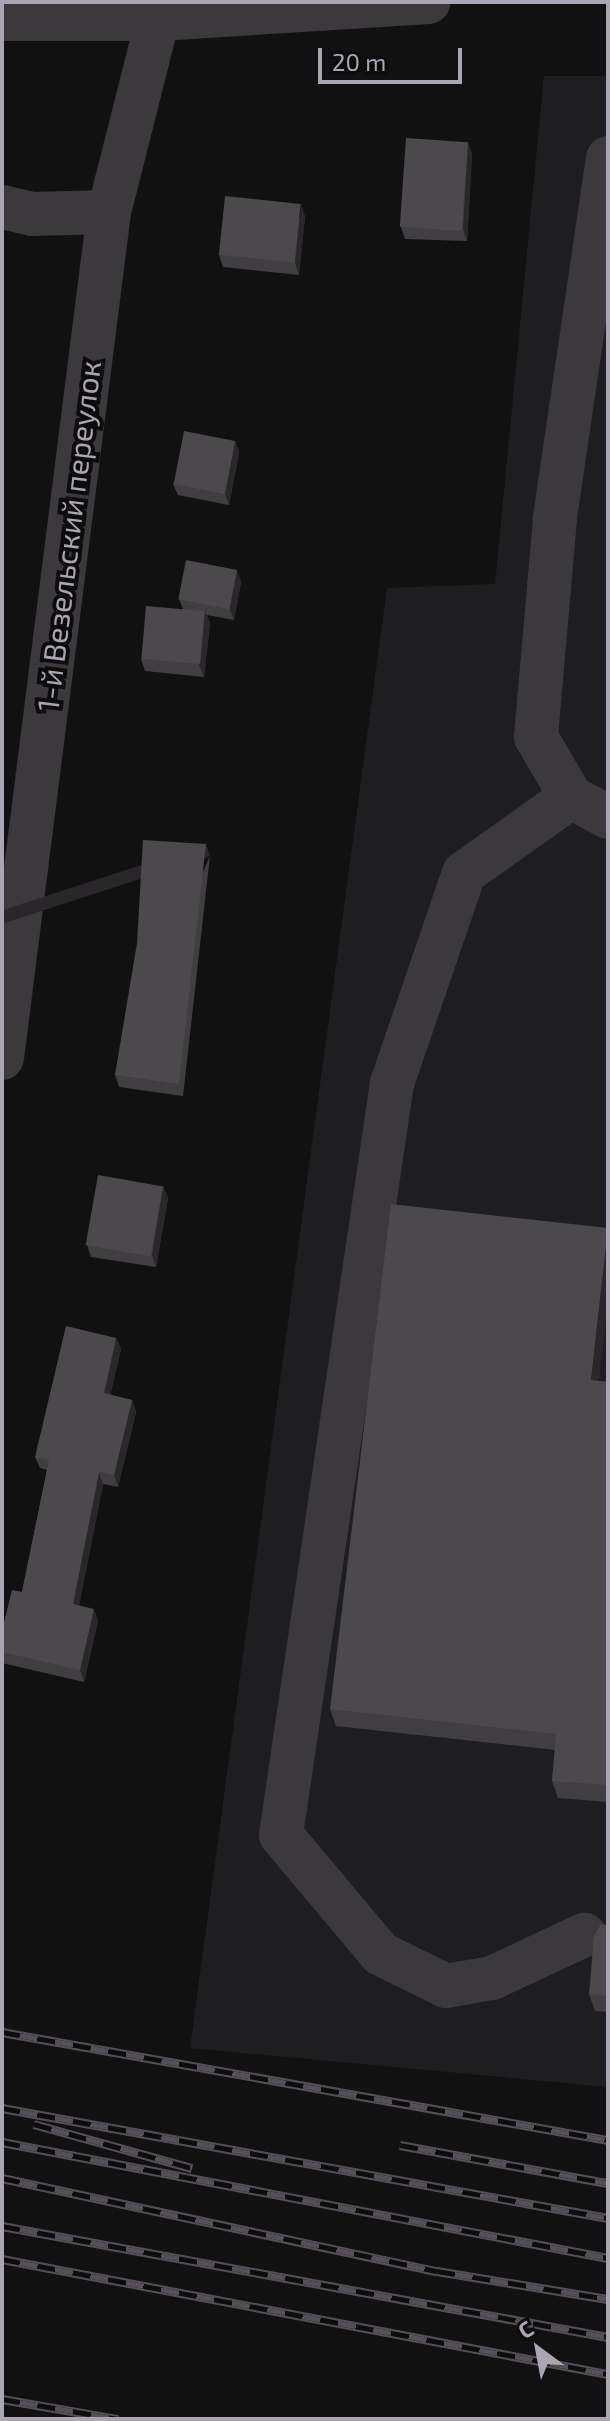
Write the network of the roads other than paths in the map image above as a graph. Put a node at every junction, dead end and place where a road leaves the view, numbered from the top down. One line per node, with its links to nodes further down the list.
1 (428, 2): 2 (street)
2 (322, 5): 4 (street)
3 (2, 19): 4 (street)
4 (158, 19): 7 (street, 1-й Везельский переулок)
5 (608, 158): 8 (street)
6 (2, 207): 7 (street)
7 (109, 212): 10 (street, 1-й Везельский переулок)
8 (571, 797): 9 (street); 11 (street)
9 (608, 817)
10 (2, 1058)
11 (584, 1935)

